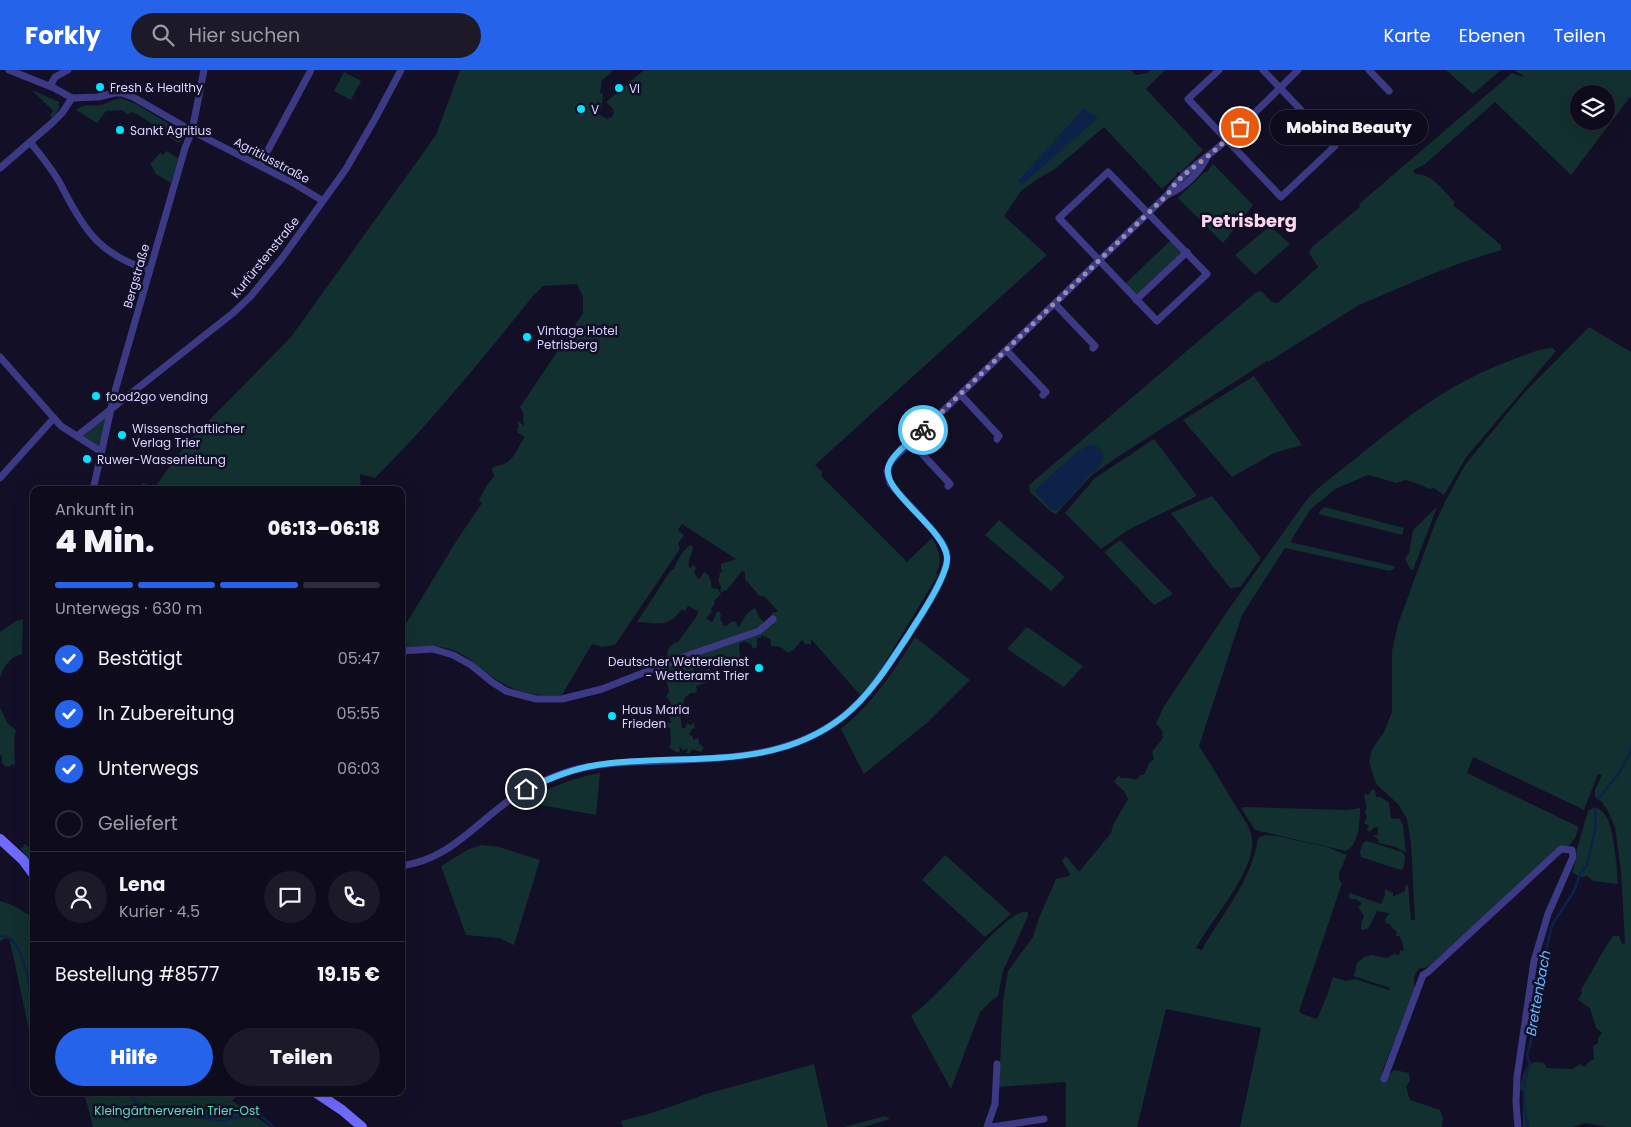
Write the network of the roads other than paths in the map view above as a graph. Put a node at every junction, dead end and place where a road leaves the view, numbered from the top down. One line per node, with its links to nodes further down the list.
1 (10, 70): 10 (street)
2 (68, 70): 11 (street)
3 (204, 70): 15 (street, Bergstraße)
4 (312, 70): 18 (street)
5 (400, 70): 20 (street, Kurfürstenstraße)
6 (1219, 70): 16 (street)
7 (1264, 70): 12 (street)
8 (1298, 70): 12 (street)
9 (1369, 70): 13 (street)
10 (25, 72): 11 (street)
11 (50, 86): 14 (street)
12 (1280, 88): 16 (street); 16 (street)
13 (1389, 91)
14 (72, 98): 15 (street, Agritiusstraße); 17 (street)
15 (192, 131): 18 (street, Agritiusstraße); 24 (street, Bergstraße)
16 (1226, 140): 21 (street)
17 (30, 142): 19 (street); 24 (street)
18 (260, 165): 20 (street, Agritiusstraße)
19 (0, 168)
20 (323, 201): 32 (street, Kurfürstenstraße)
21 (1149, 213): 22 (street); 23 (street); 23 (street)
22 (1187, 252): 25 (street); 25 (street)
23 (1099, 261): 25 (street); 26 (street)
24 (150, 270): 32 (street, Bergstraße)
25 (1136, 300)
26 (1055, 304): 27 (street); 28 (street)
27 (1093, 348)
28 (1007, 350): 30 (street); 31 (street)
29 (0, 357): 33 (street)
30 (961, 395): 35 (street); 36 (street)
31 (1044, 395)
32 (111, 409): 34 (street, Kurfürstenstraße); 37 (street, Bergstraße)
33 (54, 418): 34 (street); 38 (street)
34 (77, 436): 37 (street)
35 (997, 439)
36 (911, 442): 40 (street); 44 (street)
37 (100, 451): 39 (street, Bergstraße)
38 (0, 478)
39 (94, 486)
40 (948, 486)
41 (773, 619): 42 (street)
42 (405, 651)
43 (0, 839): 45 (main road)
44 (405, 865)
45 (30, 870)
46 (997, 1064): 51 (street)
47 (1384, 1079): 53 (street)
48 (321, 1096): 50 (main road)
49 (1044, 1119): 52 (street)
50 (362, 1127)
51 (987, 1127)
52 (991, 1127)
53 (1518, 1127)

